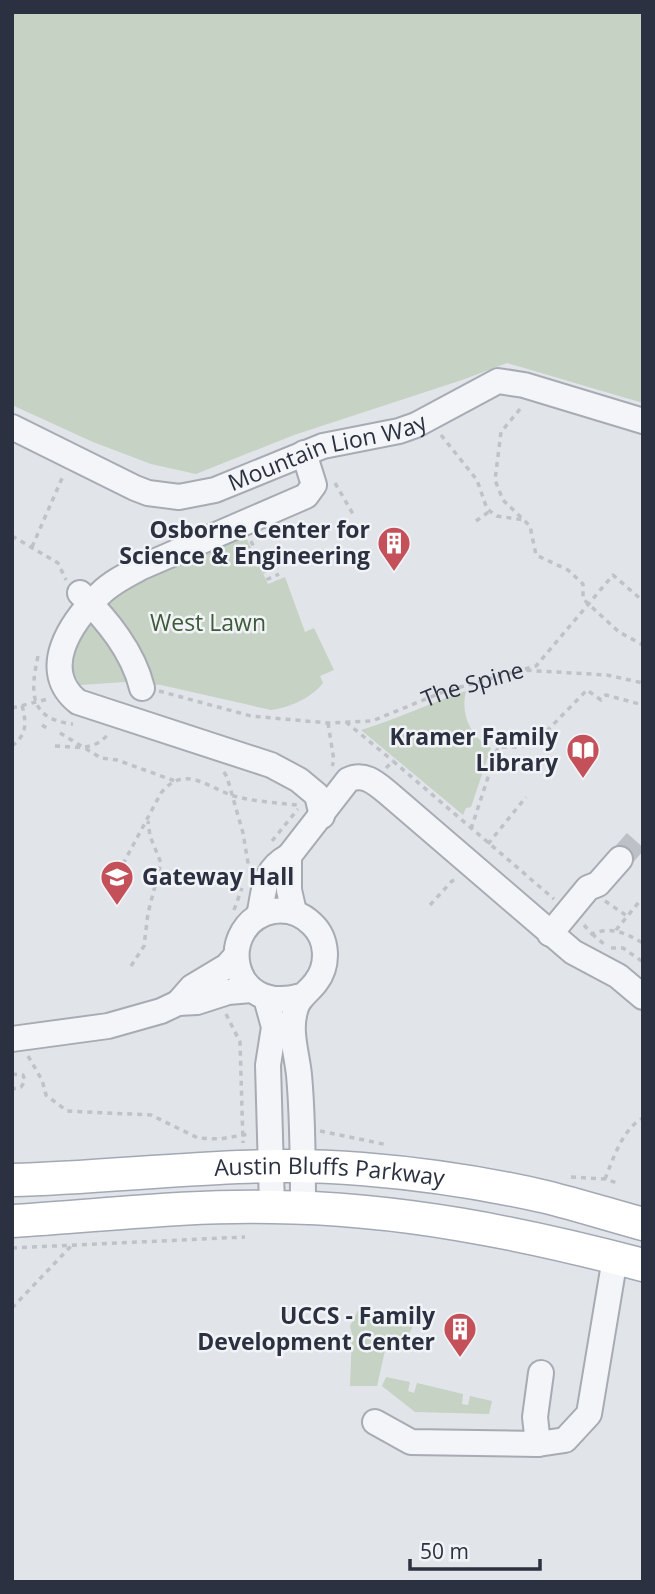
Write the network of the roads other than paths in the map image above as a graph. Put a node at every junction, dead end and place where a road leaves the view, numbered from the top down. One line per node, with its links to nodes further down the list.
1 (643, 421): 3 (street, Mountain Lion Way)
2 (12, 427): 3 (street, Mountain Lion Way)
3 (304, 453): 4 (street)
4 (85, 598): 5 (street); 6 (street)
5 (142, 688)
6 (313, 811): 7 (street); 11 (street)
7 (289, 856): 9 (street); 10 (street)
8 (620, 859): 11 (street)
9 (294, 912): 10 (street); 14 (street)
10 (259, 916): 12 (street)
11 (550, 934): 15 (street)
12 (235, 957): 13 (street); 16 (street)
13 (258, 994): 14 (street); 16 (street); 18 (street)
14 (301, 996): 19 (street)
15 (643, 997)
16 (178, 1003): 17 (street)
17 (15, 1046)
18 (272, 1166): 19 (main road, Austin Bluffs Parkway); 20 (main road, Austin Bluffs Parkway); 21 (street)
19 (303, 1167): 22 (street); 24 (main road, Austin Bluffs Parkway)
20 (12, 1180)
21 (272, 1206): 22 (main road, Austin Bluffs Parkway); 23 (main road, Austin Bluffs Parkway)
22 (303, 1208): 25 (main road, Austin Bluffs Parkway)
23 (12, 1221)
24 (643, 1224)
25 (629, 1262): 28 (street)
26 (541, 1373): 28 (street)
27 (375, 1422): 28 (street)
28 (538, 1444)

